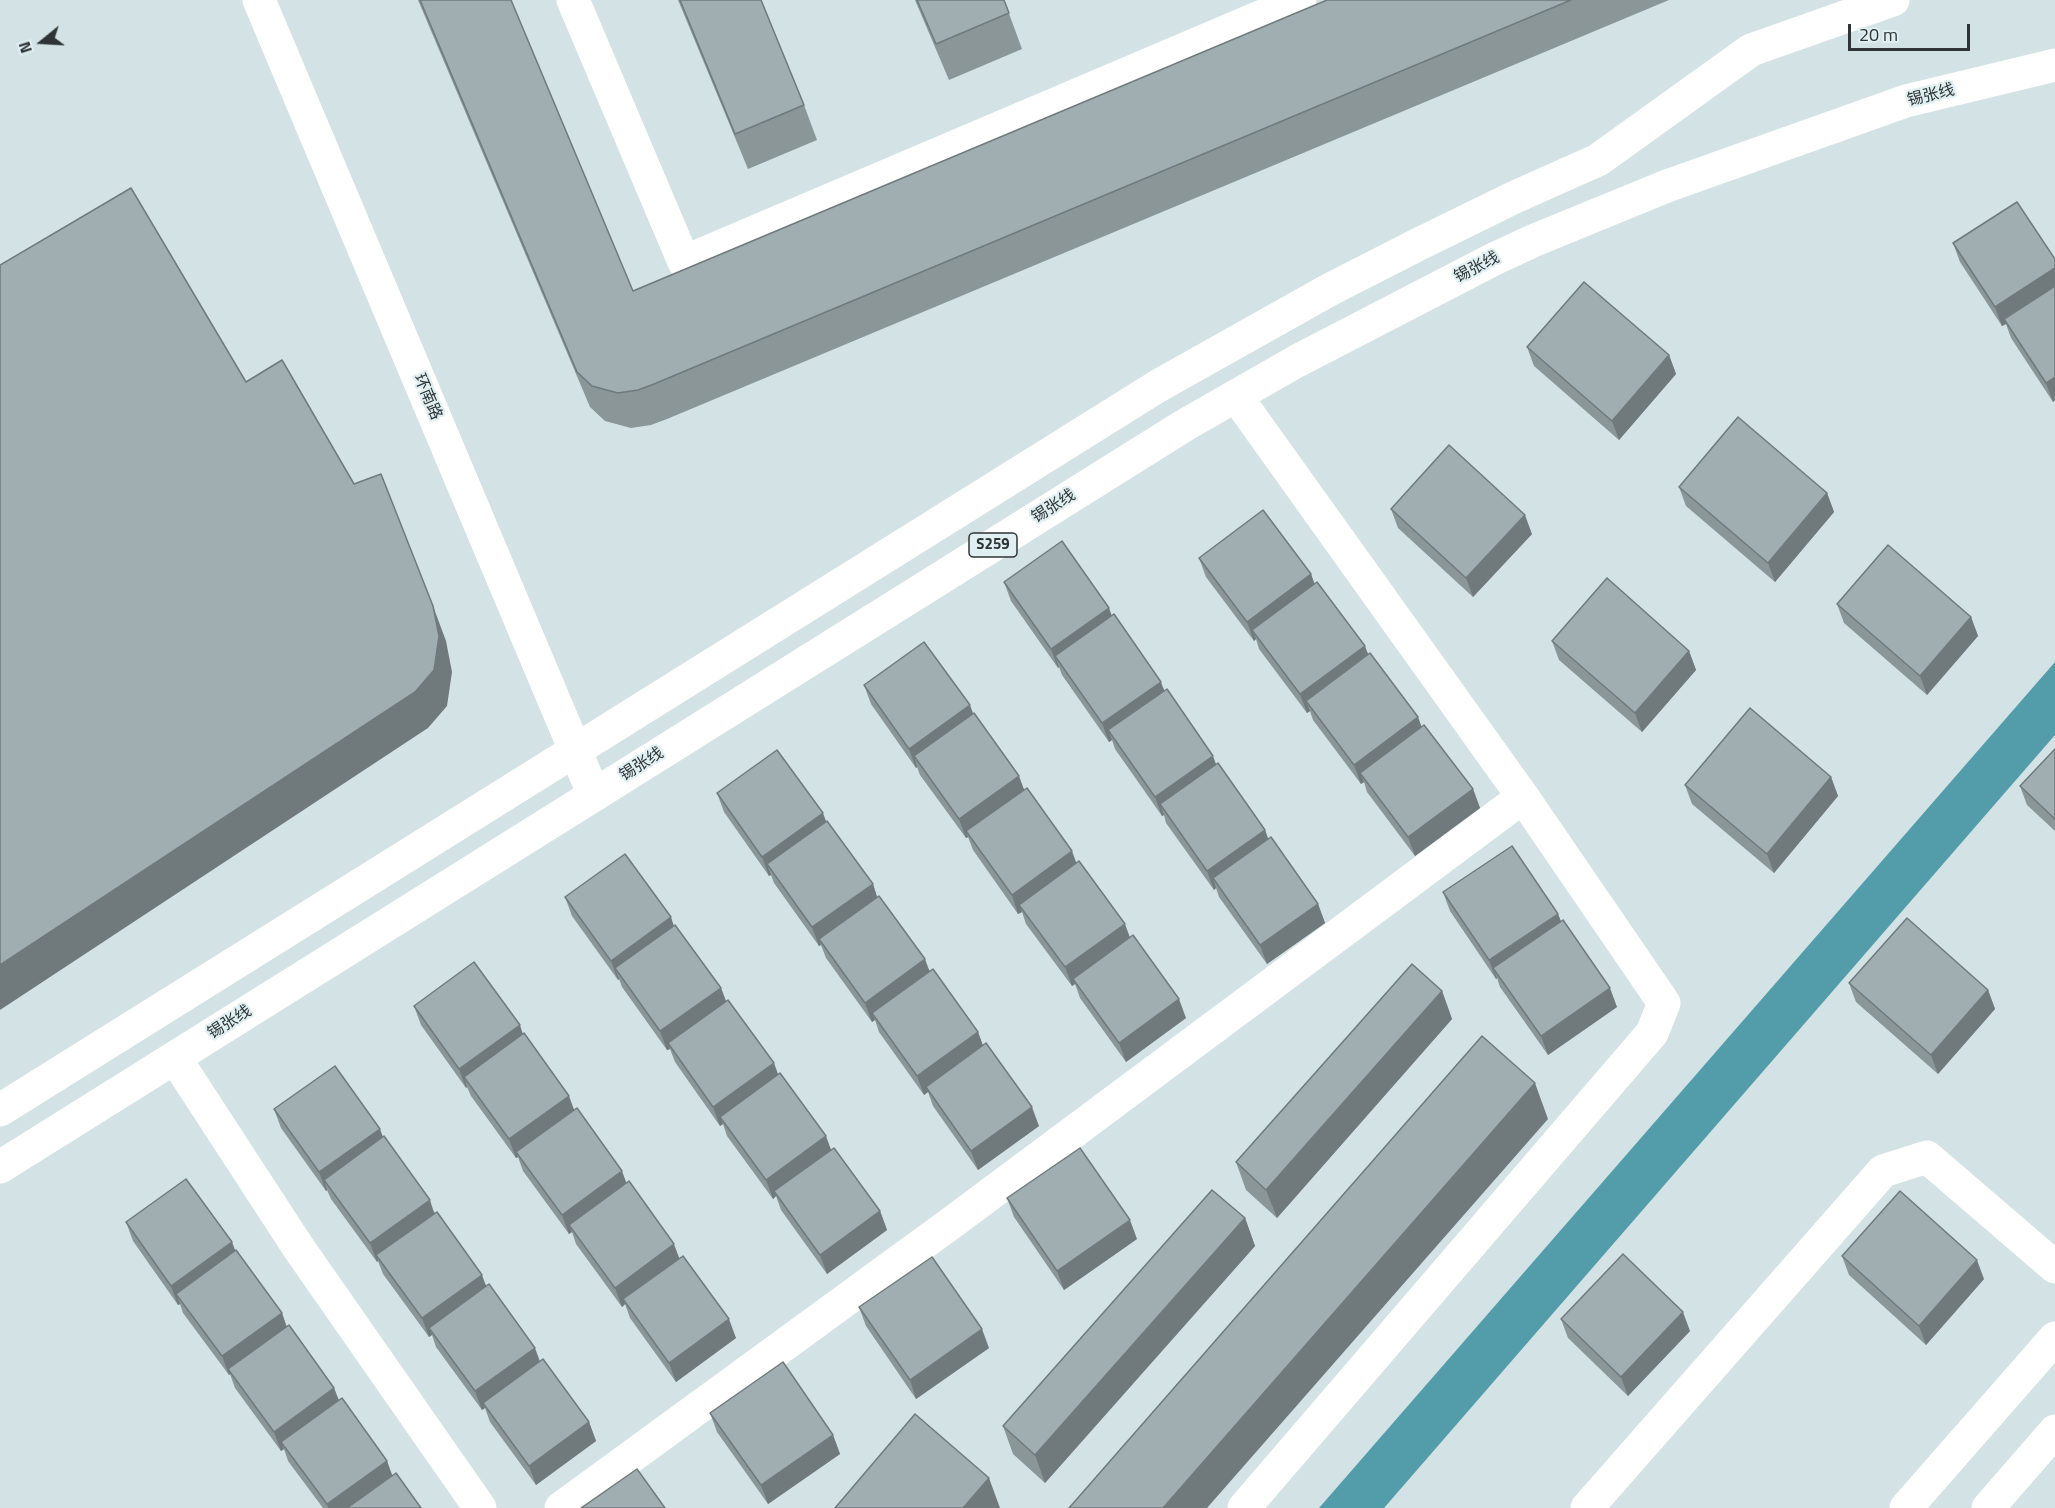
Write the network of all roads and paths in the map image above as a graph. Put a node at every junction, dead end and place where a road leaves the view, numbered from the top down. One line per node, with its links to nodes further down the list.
1 (259, 0): 7 (street, 环南路)
2 (573, 0): 3 (street)
3 (1300, 0)
4 (1893, 0): 7 (street, S259)
5 (2055, 65): 6 (street, 锡张线 / S259)
6 (1236, 396): 8 (street, 锡张线 / S259); 9 (street)
7 (575, 750): 8 (street, 环南路); 11 (street, S259)
8 (594, 795): 10 (street, 锡张线 / S259)
9 (1523, 797): 17 (street); 18 (street)
10 (175, 1058): 12 (street, 锡张线 / S259); 16 (street)
11 (0, 1110)
12 (0, 1167)
13 (2055, 1267): 19 (street)
14 (2055, 1338): 20 (street)
15 (2055, 1431): 21 (street)
16 (480, 1508)
17 (561, 1508)
18 (1244, 1508)
19 (1587, 1508)
20 (1906, 1508)
21 (1988, 1508)

